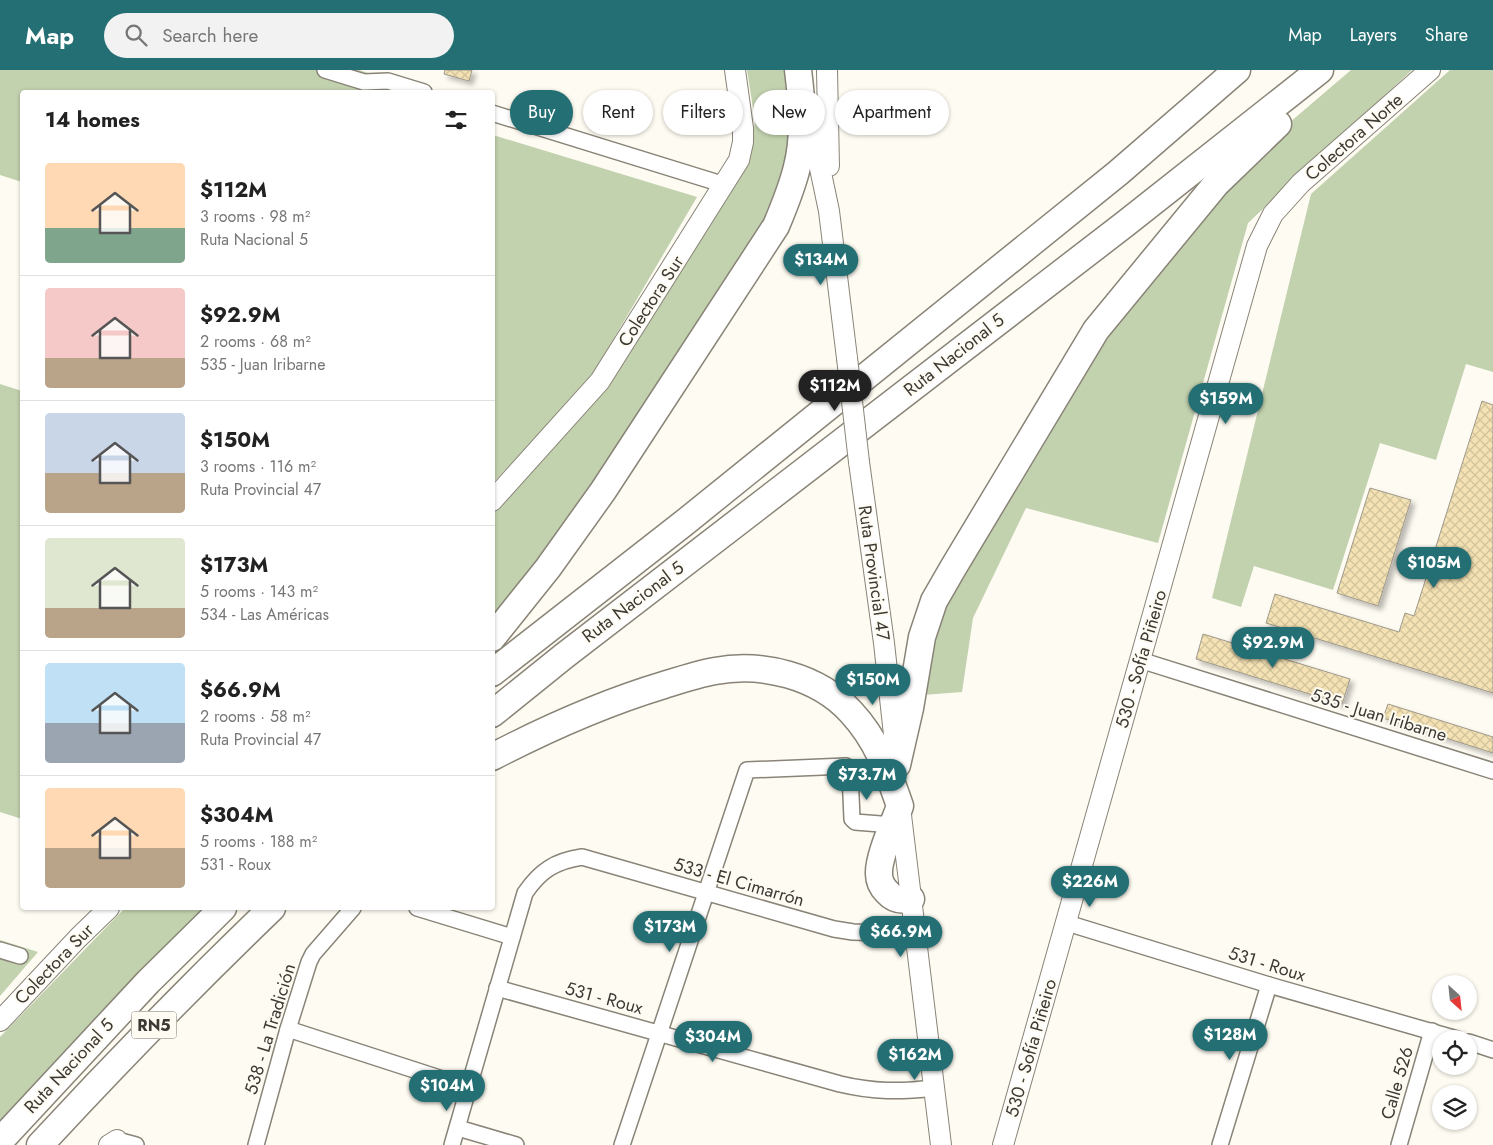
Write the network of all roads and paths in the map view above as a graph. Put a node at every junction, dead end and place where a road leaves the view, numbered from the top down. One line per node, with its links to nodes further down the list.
1 (325, 70): 9 (street)
2 (735, 70): 13 (street, Colectora Sur)
3 (799, 70): 14 (street, Ruta Provincial 47); 16 (highway)
4 (827, 70): 14 (street, Ruta Provincial 47)
5 (1237, 70): 18 (highway, Ruta Nacional 5)
6 (1320, 70): 19 (highway, Ruta Nacional 5)
7 (1340, 70): 21 (highway)
8 (1430, 70): 12 (street, Colectora Norte)
9 (387, 81): 10 (street)
10 (417, 90)
11 (495, 115): 13 (street)
12 (1301, 183): 17 (street, 530 - Sofía Piñeiro)
13 (725, 185): 15 (street, Colectora Sur)
14 (829, 210): 21 (street, Ruta Provincial 47, bridge)
15 (495, 498)
16 (495, 634)
17 (1140, 660): 22 (street, 535 - Juan Iribarne); 31 (street, 530 - Sofía Piñeiro)
18 (495, 671)
19 (495, 712)
20 (495, 755): 23 (highway)
21 (897, 765): 23 (street, Ruta Provincial 47)
22 (1493, 771)
23 (897, 815): 24 (street); 25 (highway)
24 (706, 892): 32 (street, 533 - El Cimarrón); 33 (street, 533 - El Cimarrón); 41 (street)
25 (912, 899): 32 (street)
26 (107, 910): 38 (street, Colectora Sur)
27 (221, 910): 47 (highway, Ruta Nacional 5 / RN5)
28 (270, 910): 48 (highway, Ruta Nacional 5 / RN5)
29 (351, 910): 39 (street, 538 - La Tradición)
30 (424, 910): 33 (street)
31 (1067, 923): 36 (street, 531 - Roux); 54 (street, 530 - Sofía Piñeiro)
32 (915, 934): 45 (street)
33 (512, 937): 37 (street, 533 - El Cimarrón)
34 (0, 950): 35 (street)
35 (20, 956)
36 (1269, 985): 40 (street, 531 - Roux); 55 (street)
37 (497, 988): 41 (street, 531 - Roux); 44 (street, 533 - El Cimarrón)
38 (0, 1020)
39 (288, 1029): 44 (street); 49 (street, 538 - La Tradición)
40 (1432, 1031): 56 (street, Calle 526)
41 (660, 1032): 45 (street, 531 - Roux); 52 (street)
42 (1477, 1045): 43 (street)
43 (1493, 1050)
44 (470, 1088): 46 (street, 533 - El Cimarrón)
45 (934, 1088): 53 (street)
46 (458, 1128): 50 (street, 533 - El Cimarrón); 51 (street)
47 (0, 1141)
48 (40, 1145)
49 (256, 1145)
50 (452, 1145)
51 (516, 1145)
52 (622, 1145)
53 (941, 1145)
54 (1004, 1145)
55 (1220, 1145)
56 (1399, 1145)

